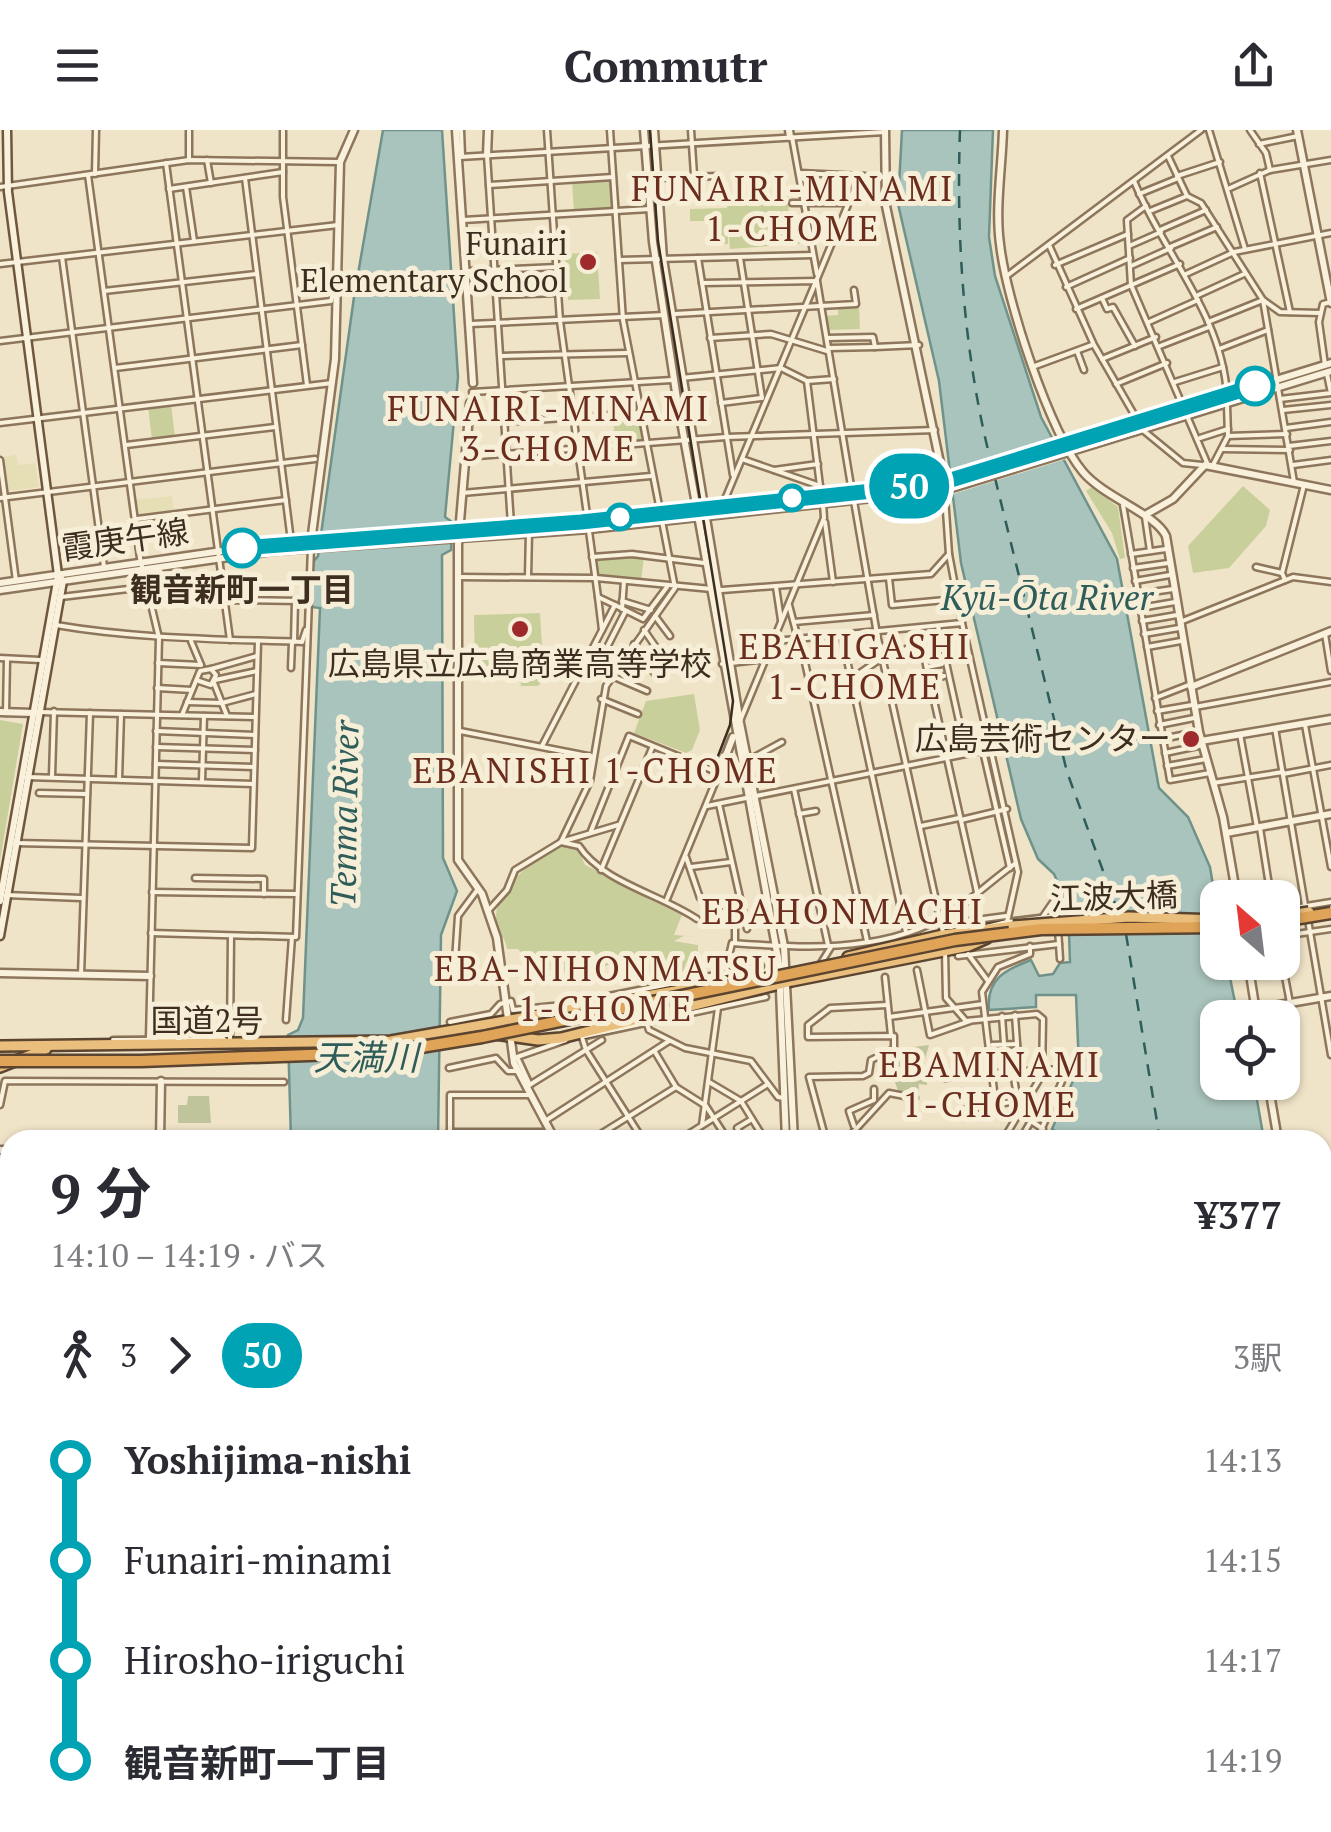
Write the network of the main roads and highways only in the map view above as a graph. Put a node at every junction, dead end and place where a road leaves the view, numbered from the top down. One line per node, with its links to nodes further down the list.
1 (1331, 908): 2 (highway, bridge)
2 (1300, 912)
3 (1200, 920): 4 (highway, 江波大橋, bridge)
4 (1008, 923): 6 (highway, 国道2号)
5 (1200, 928): 11 (highway, bridge)
6 (978, 936): 7 (highway, 国道2号); 7 (highway, 国道2号)
7 (783, 978): 8 (highway, 国道2号); 8 (highway, 国道2号)
8 (453, 1027): 10 (highway, 国道2号)
9 (0, 1046): 10 (highway, 国道2号)
10 (79, 1046): 11 (highway, 国道2号)
11 (0, 1061)

